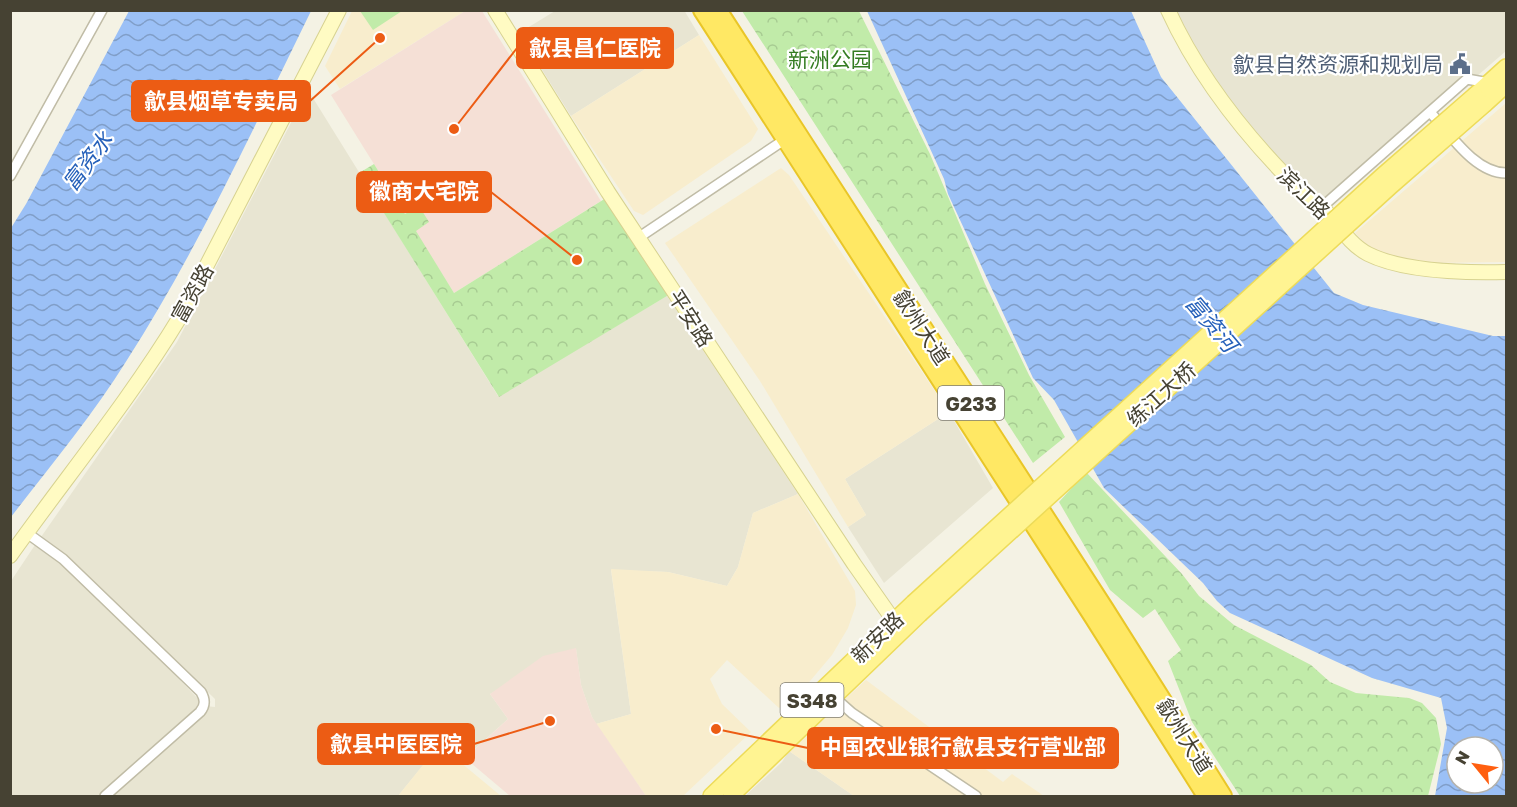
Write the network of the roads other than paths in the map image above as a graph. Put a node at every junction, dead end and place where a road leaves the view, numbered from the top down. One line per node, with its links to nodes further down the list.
1 (102, 10): 14 (street)
2 (339, 10): 18 (street, 富资路)
3 (495, 10): 16 (street, 平安路)
4 (702, 10): 12 (highway, 歙州大道 / G233)
5 (718, 10): 28 (highway, 歙州大道 / G233)
6 (1168, 10): 15 (street, 滨江路)
7 (1506, 67): 8 (main road, S348)
8 (1489, 82): 10 (main road, S348); 11 (street)
9 (1506, 85): 10 (main road, S348)
10 (1480, 100): 20 (main road, 练江大桥 / S348, bridge)
11 (1430, 112): 13 (street); 15 (street)
12 (784, 140): 16 (street); 27 (highway, 歙州大道 / G233)
13 (1506, 173)
14 (10, 176)
15 (1322, 207): 17 (street, 滨江路)
16 (638, 238): 21 (street, 平安路)
17 (1506, 272)
18 (27, 533): 19 (street, 富资路); 23 (street)
19 (10, 556)
20 (916, 608): 21 (main road, 新安路 / S348); 22 (main road, 新安路 / S348)
21 (894, 621): 24 (main road, 新安路 / S348)
22 (834, 697): 25 (main road, 新安路 / S348); 26 (street)
23 (105, 796)
24 (711, 796)
25 (730, 796)
26 (976, 796)
27 (1206, 796)
28 (1223, 796)

